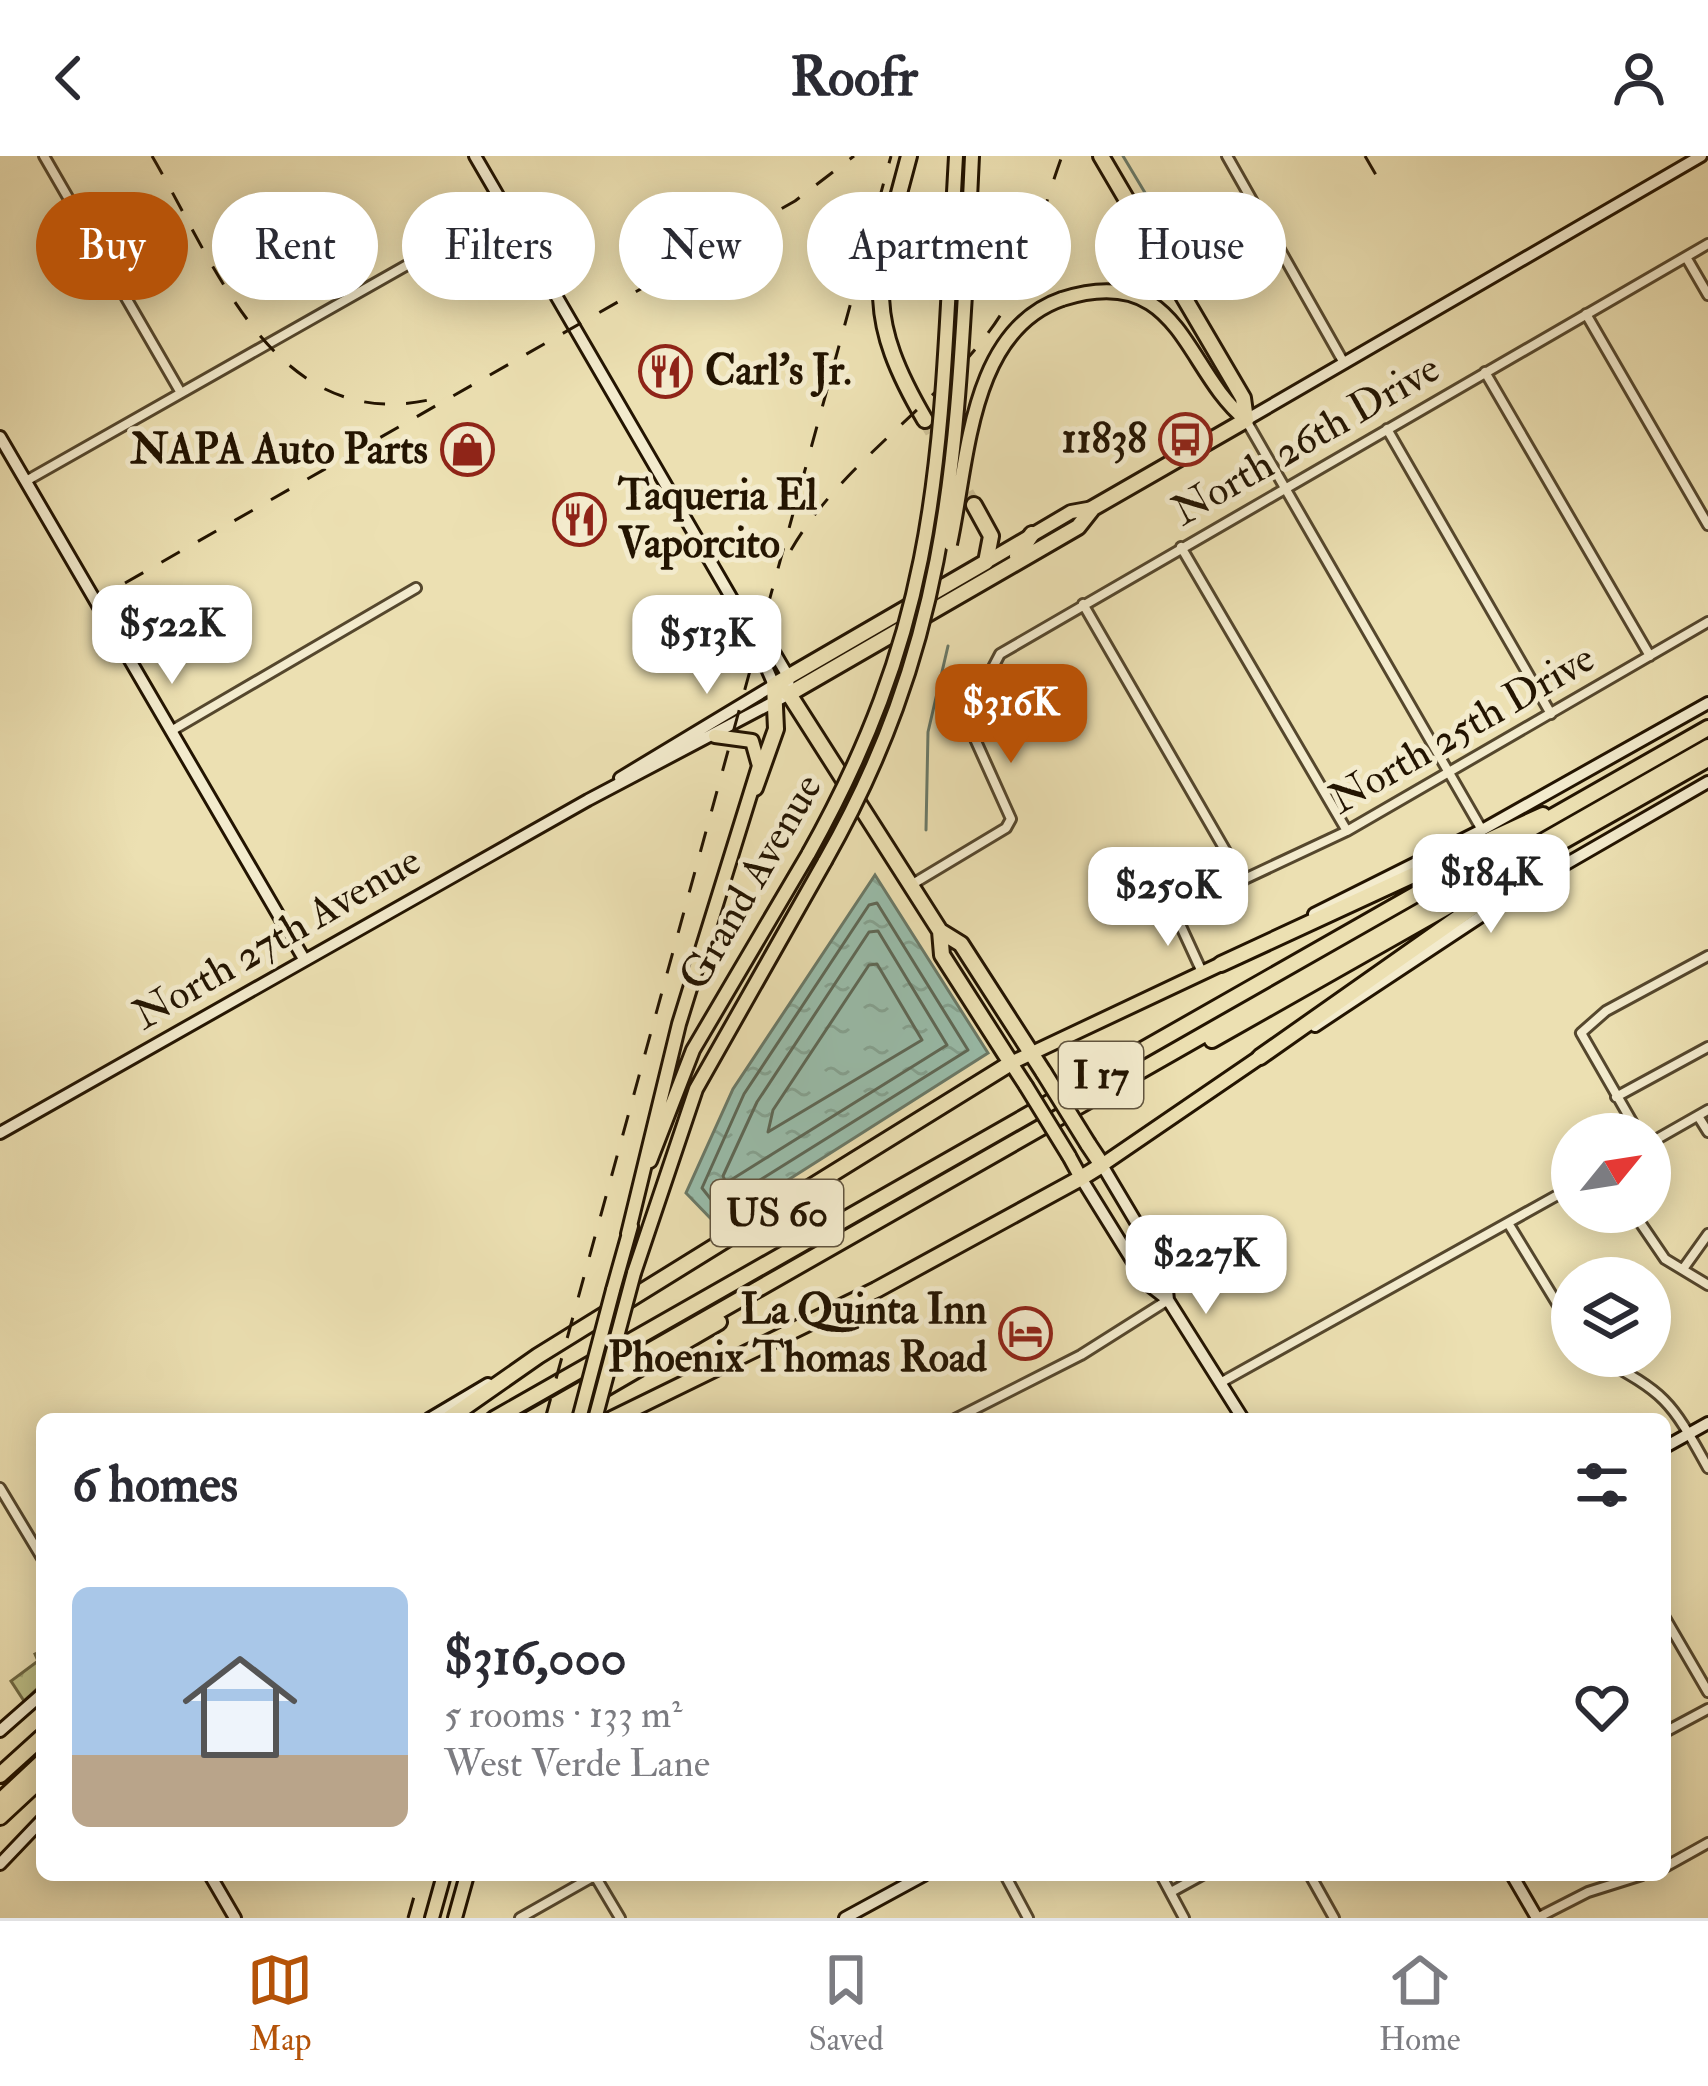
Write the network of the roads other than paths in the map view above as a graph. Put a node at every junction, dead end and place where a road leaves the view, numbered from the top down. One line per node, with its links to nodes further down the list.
1 (44, 156): 18 (street)
2 (475, 156): 9 (main road)
3 (909, 156): 19 (highway)
4 (956, 156): 78 (main road, Grand Avenue, bridge)
5 (972, 156): 38 (main road, Grand Avenue, bridge)
6 (1101, 156): 20 (highway)
7 (1227, 156): 16 (street)
8 (1701, 156): 16 (main road, North 27th Avenue)
9 (496, 192)
10 (1708, 244): 11 (street, North 26th Drive)
11 (1686, 257): 13 (street); 15 (street, North 26th Drive)
12 (402, 268): 18 (street)
13 (1708, 295)
14 (559, 300): 35 (main road)
15 (1586, 314): 17 (street, North 26th Drive); 27 (street)
16 (1344, 363): 20 (main road, North 27th Avenue)
17 (1485, 371): 21 (street, North 26th Drive); 36 (street)
18 (181, 393): 23 (street)
19 (925, 420)
20 (1246, 420): 24 (street); 26 (highway, North 27th Avenue); 38 (main road, bridge)
21 (1387, 428): 24 (street, North 26th Drive); 42 (street)
22 (0, 437): 23 (main road)
23 (26, 481): 44 (main road)
24 (1285, 487): 29 (street, North 26th Drive); 48 (street)
25 (974, 505): 30 (highway)
26 (1093, 508): 28 (main road, North 27th Avenue); 31 (highway, North 27th Avenue)
27 (1708, 525)
28 (1032, 535): 30 (main road, North 27th Avenue); 31 (highway)
29 (1181, 547): 33 (street, North 26th Drive); 54 (street)
30 (986, 562): 37 (highway, North 27th Avenue)
31 (986, 582): 40 (highway, North 27th Avenue)
32 (416, 588): 44 (street)
33 (1082, 604): 56 (street); 57 (street, North 26th Drive)
34 (1708, 622): 36 (street, North 25th Drive)
35 (750, 629): 37 (main road); 39 (main road)
36 (1650, 656): 42 (street, North 25th Drive)
37 (788, 676): 39 (highway, North 27th Avenue); 40 (main road)
38 (910, 676): 93 (main road, Grand Avenue, bridge)
39 (774, 685): 40 (highway); 51 (main road, North 27th Avenue)
40 (782, 698): 45 (main road, North 27th Avenue); 50 (highway); 57 (highway)
41 (1708, 703): 53 (main road)
42 (1551, 713): 48 (street, North 25th Drive)
43 (1708, 728): 52 (highway, I 17)
44 (171, 731): 60 (main road)
45 (715, 736): 50 (main road); 51 (main road, North 27th Avenue)
46 (1708, 747): 90 (highway)
47 (1708, 759): 55 (highway, I 17)
48 (1448, 772): 53 (street); 54 (street, North 25th Drive)
49 (1708, 782): 65 (main road)
50 (754, 788): 78 (main road)
51 (588, 800): 60 (main road, North 27th Avenue)
52 (1571, 806): 61 (highway); 89 (highway, I 17)
53 (1482, 830): 61 (main road)
54 (1347, 831): 56 (street, North 25th Drive)
55 (1563, 842): 65 (highway); 91 (highway, I 17)
56 (1243, 881): 62 (street, North 25th Drive)
57 (910, 886): 58 (highway)
58 (940, 931): 64 (highway); 66 (highway)
59 (1708, 956): 67 (street)
60 (304, 959): 72 (main road, North 27th Avenue)
61 (1221, 964): 62 (main road)
62 (1202, 973): 64 (main road)
63 (1708, 1047): 67 (street)
64 (1032, 1052): 66 (main road); 73 (highway, bridge)
65 (1260, 1057): 73 (main road)
66 (1011, 1063): 74 (main road, bridge); 84 (highway, US 60)
67 (1616, 1097): 68 (street)
68 (1626, 1113)
69 (1703, 1113): 70 (street); 71 (street)
70 (1671, 1131)
71 (1708, 1132)
72 (0, 1133)
73 (1102, 1165): 74 (highway, US 60); 83 (main road)
74 (1081, 1178): 83 (main road); 94 (highway, US 60)
75 (1551, 1199): 76 (street)
76 (1508, 1223): 82 (street); 86 (street)
77 (1645, 1233): 80 (street)
78 (628, 1234): 92 (main road, Grand Avenue, bridge)
79 (1708, 1234): 80 (street)
80 (1683, 1269): 81 (street)
81 (1708, 1285)
82 (1551, 1294)
83 (1168, 1300): 86 (main road); 95 (street)
84 (538, 1356): 87 (main road); 88 (highway)
85 (1637, 1377): 98 (street)
86 (1220, 1383): 96 (main road)
87 (439, 1413)
88 (457, 1413)
89 (505, 1413)
90 (541, 1413)
91 (563, 1413)
92 (581, 1413)
93 (597, 1413)
94 (624, 1413)
95 (967, 1413)
96 (1239, 1413)
97 (1708, 1423): 98 (main road)
98 (1689, 1434): 99 (main road); 100 (street)
99 (1671, 1444)
100 (1708, 1468)
101 (0, 1488): 102 (street)
102 (36, 1548)
103 (1671, 1628): 104 (street)
104 (1708, 1692)
105 (36, 1699): 108 (main road)
106 (1708, 1709): 107 (street)
107 (1671, 1729)
108 (0, 1731)
109 (36, 1742): 111 (highway)
110 (36, 1768): 113 (highway)
111 (0, 1775)
112 (36, 1784): 114 (highway)
113 (0, 1802)
114 (0, 1817)
115 (36, 1826): 117 (main road)
116 (1708, 1843): 118 (street)
117 (0, 1864)
118 (1671, 1864)
119 (213, 1881): 133 (main road)
120 (442, 1881): 134 (main road)
121 (465, 1881): 135 (main road)
122 (585, 1881): 136 (street)
123 (599, 1881): 137 (street)
124 (915, 1881): 132 (main road)
125 (1008, 1881): 139 (street)
126 (1165, 1881): 131 (street)
127 (1191, 1881): 131 (street)
128 (1313, 1881): 141 (street)
129 (1516, 1881): 142 (main road)
130 (1623, 1881): 142 (street)
131 (1171, 1892): 140 (street)
132 (868, 1912): 138 (main road)
133 (235, 1918)
134 (433, 1918)
135 (455, 1918)
136 (520, 1918)
137 (620, 1918)
138 (845, 1918)
139 (1028, 1918)
140 (1184, 1918)
141 (1334, 1918)
142 (1537, 1918)

